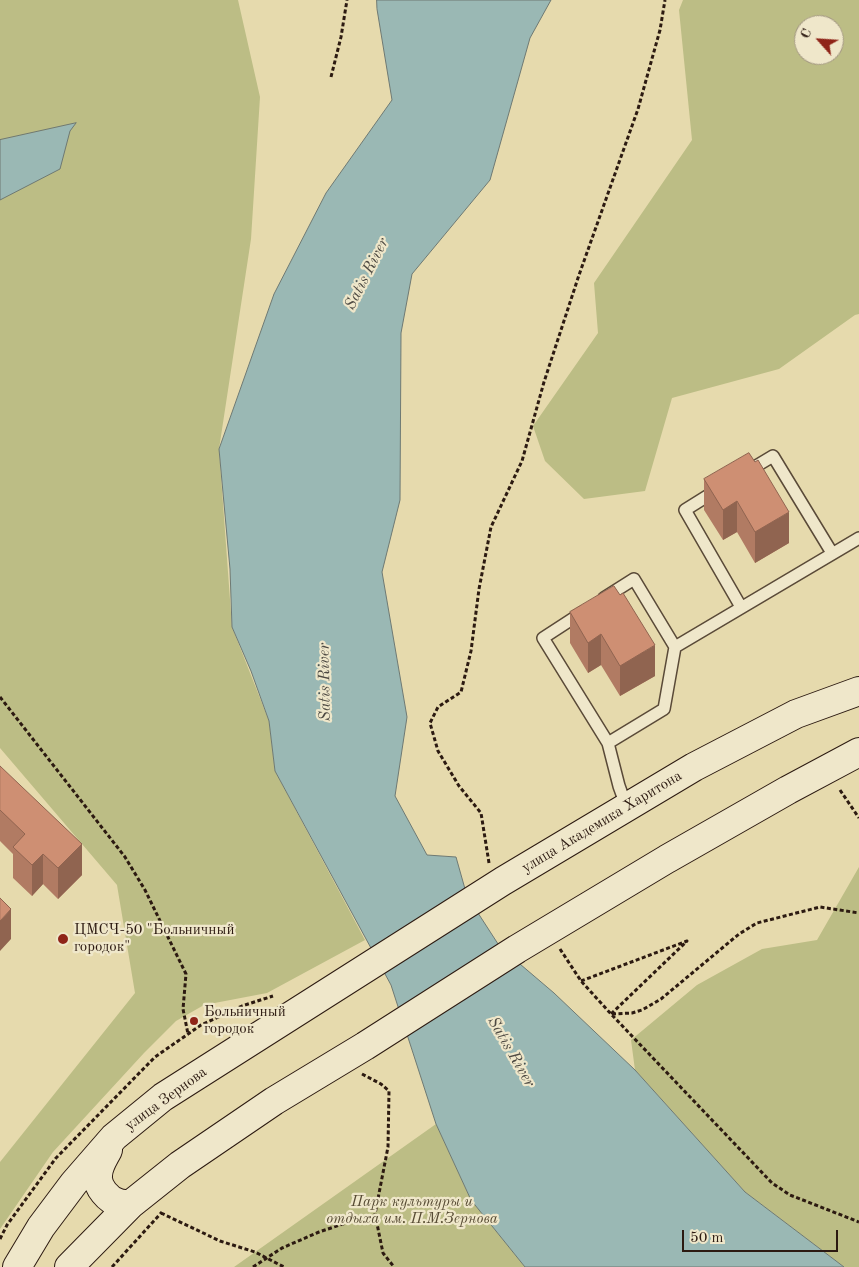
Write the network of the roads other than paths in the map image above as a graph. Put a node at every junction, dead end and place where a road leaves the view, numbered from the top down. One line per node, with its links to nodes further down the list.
1 (741, 475): 4 (lane)
2 (725, 485): 5 (lane)
3 (859, 538): 4 (lane)
4 (832, 553): 5 (lane)
5 (741, 607): 6 (lane)
6 (675, 647): 8 (lane); 8 (lane)
7 (859, 691): 10 (main road, улица Академика Харитона)
8 (608, 743): 10 (lane)
9 (859, 752): 13 (main road)
10 (627, 808): 11 (main road, улица Академика Харитона)
11 (355, 974): 12 (main road, улица Зернова)
12 (114, 1137): 13 (main road); 14 (main road, улица Зернова)
13 (131, 1204): 15 (main road)
14 (17, 1267)
15 (70, 1267)

